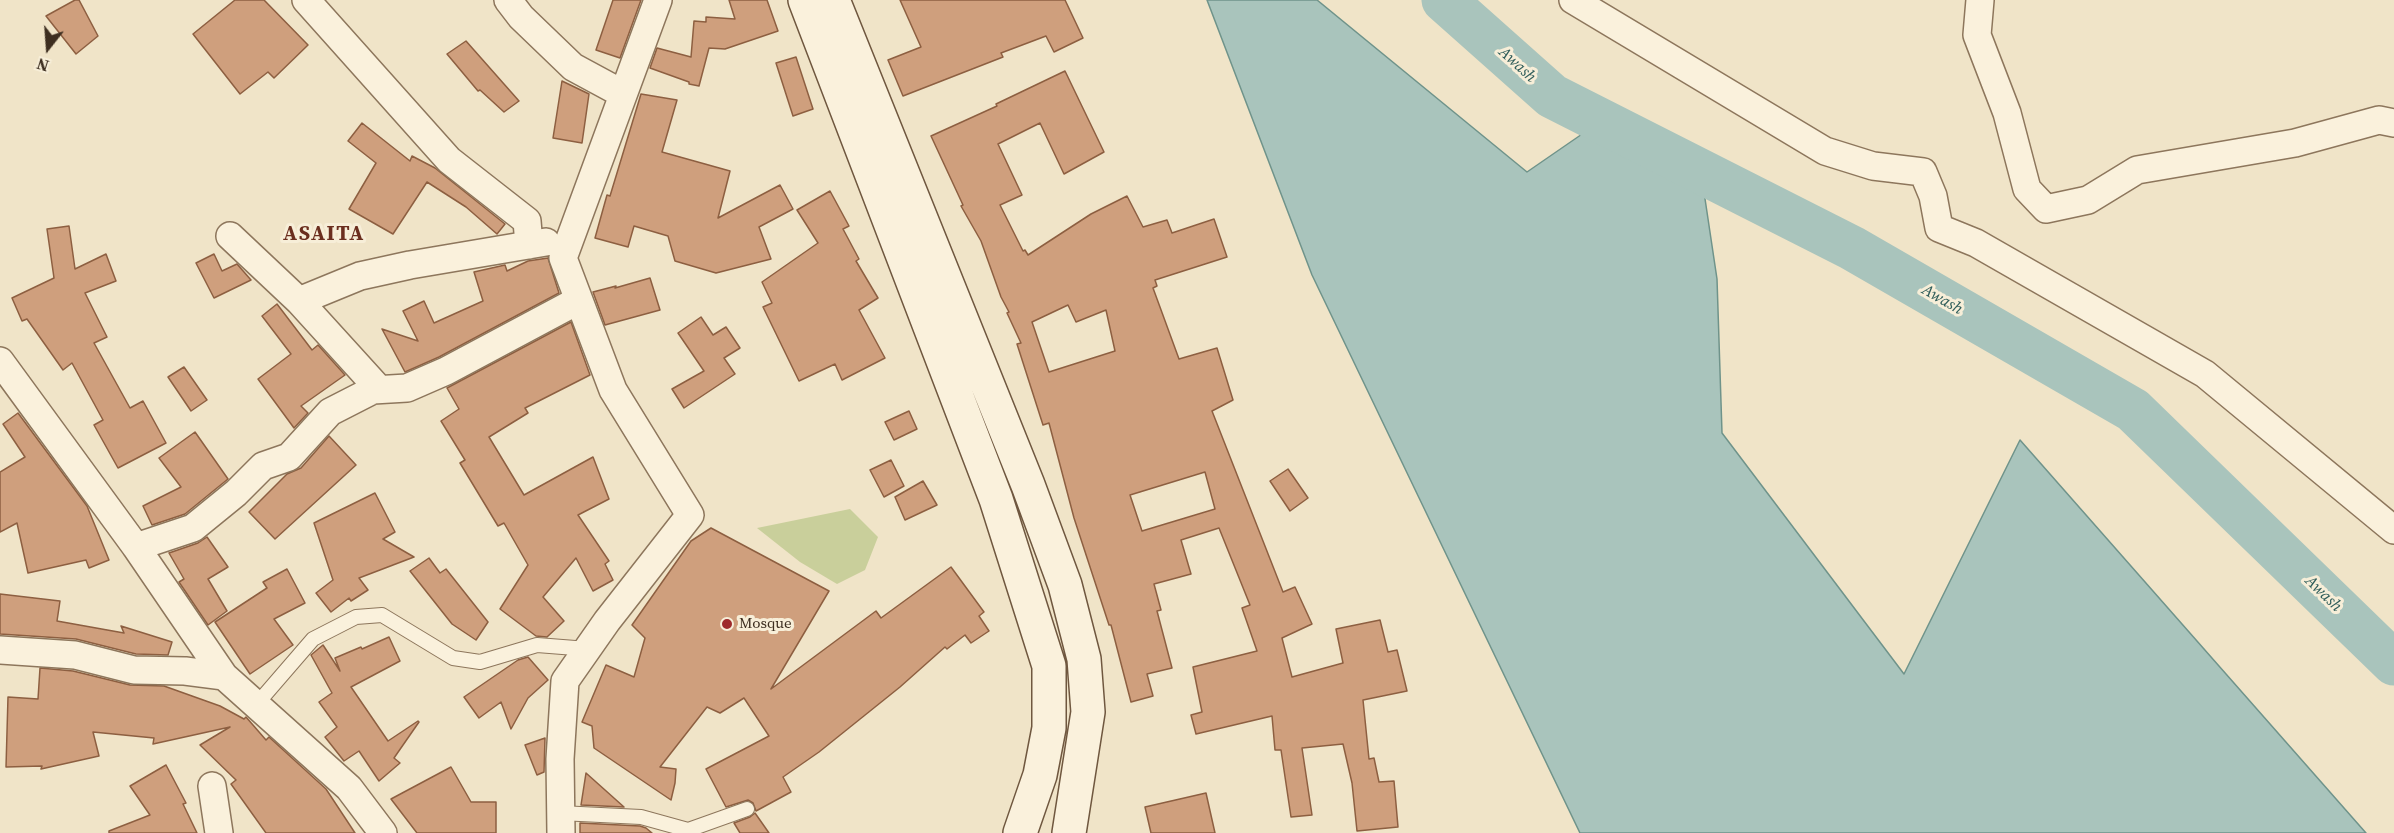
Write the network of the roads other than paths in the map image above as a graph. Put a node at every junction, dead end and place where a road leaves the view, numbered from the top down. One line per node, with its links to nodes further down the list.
1 (306, 0): 12 (street)
2 (658, 0): 8 (street)
3 (805, 0): 18 (main road)
4 (833, 0): 17 (main road)
5 (1573, 0): 19 (street)
6 (1980, 0): 9 (street)
7 (516, 6): 8 (street)
8 (623, 94): 11 (street)
9 (2394, 123)
10 (230, 236): 14 (street)
11 (570, 237): 12 (street); 13 (street)
12 (529, 245): 14 (street)
13 (579, 300): 16 (street); 21 (street)
14 (299, 301): 16 (street)
15 (0, 361): 20 (street)
16 (379, 389): 20 (street)
17 (1028, 485): 18 (main road); 31 (main road)
18 (996, 499): 30 (main road)
19 (2394, 530)
20 (136, 547): 23 (street)
21 (588, 649): 24 (lane); 27 (street)
22 (0, 650): 23 (street)
23 (224, 676): 24 (street)
24 (256, 705): 29 (street)
25 (212, 786): 28 (street)
26 (747, 809): 27 (lane)
27 (560, 823)
28 (219, 833)
29 (383, 833)
30 (1020, 833)
31 (1069, 833)

